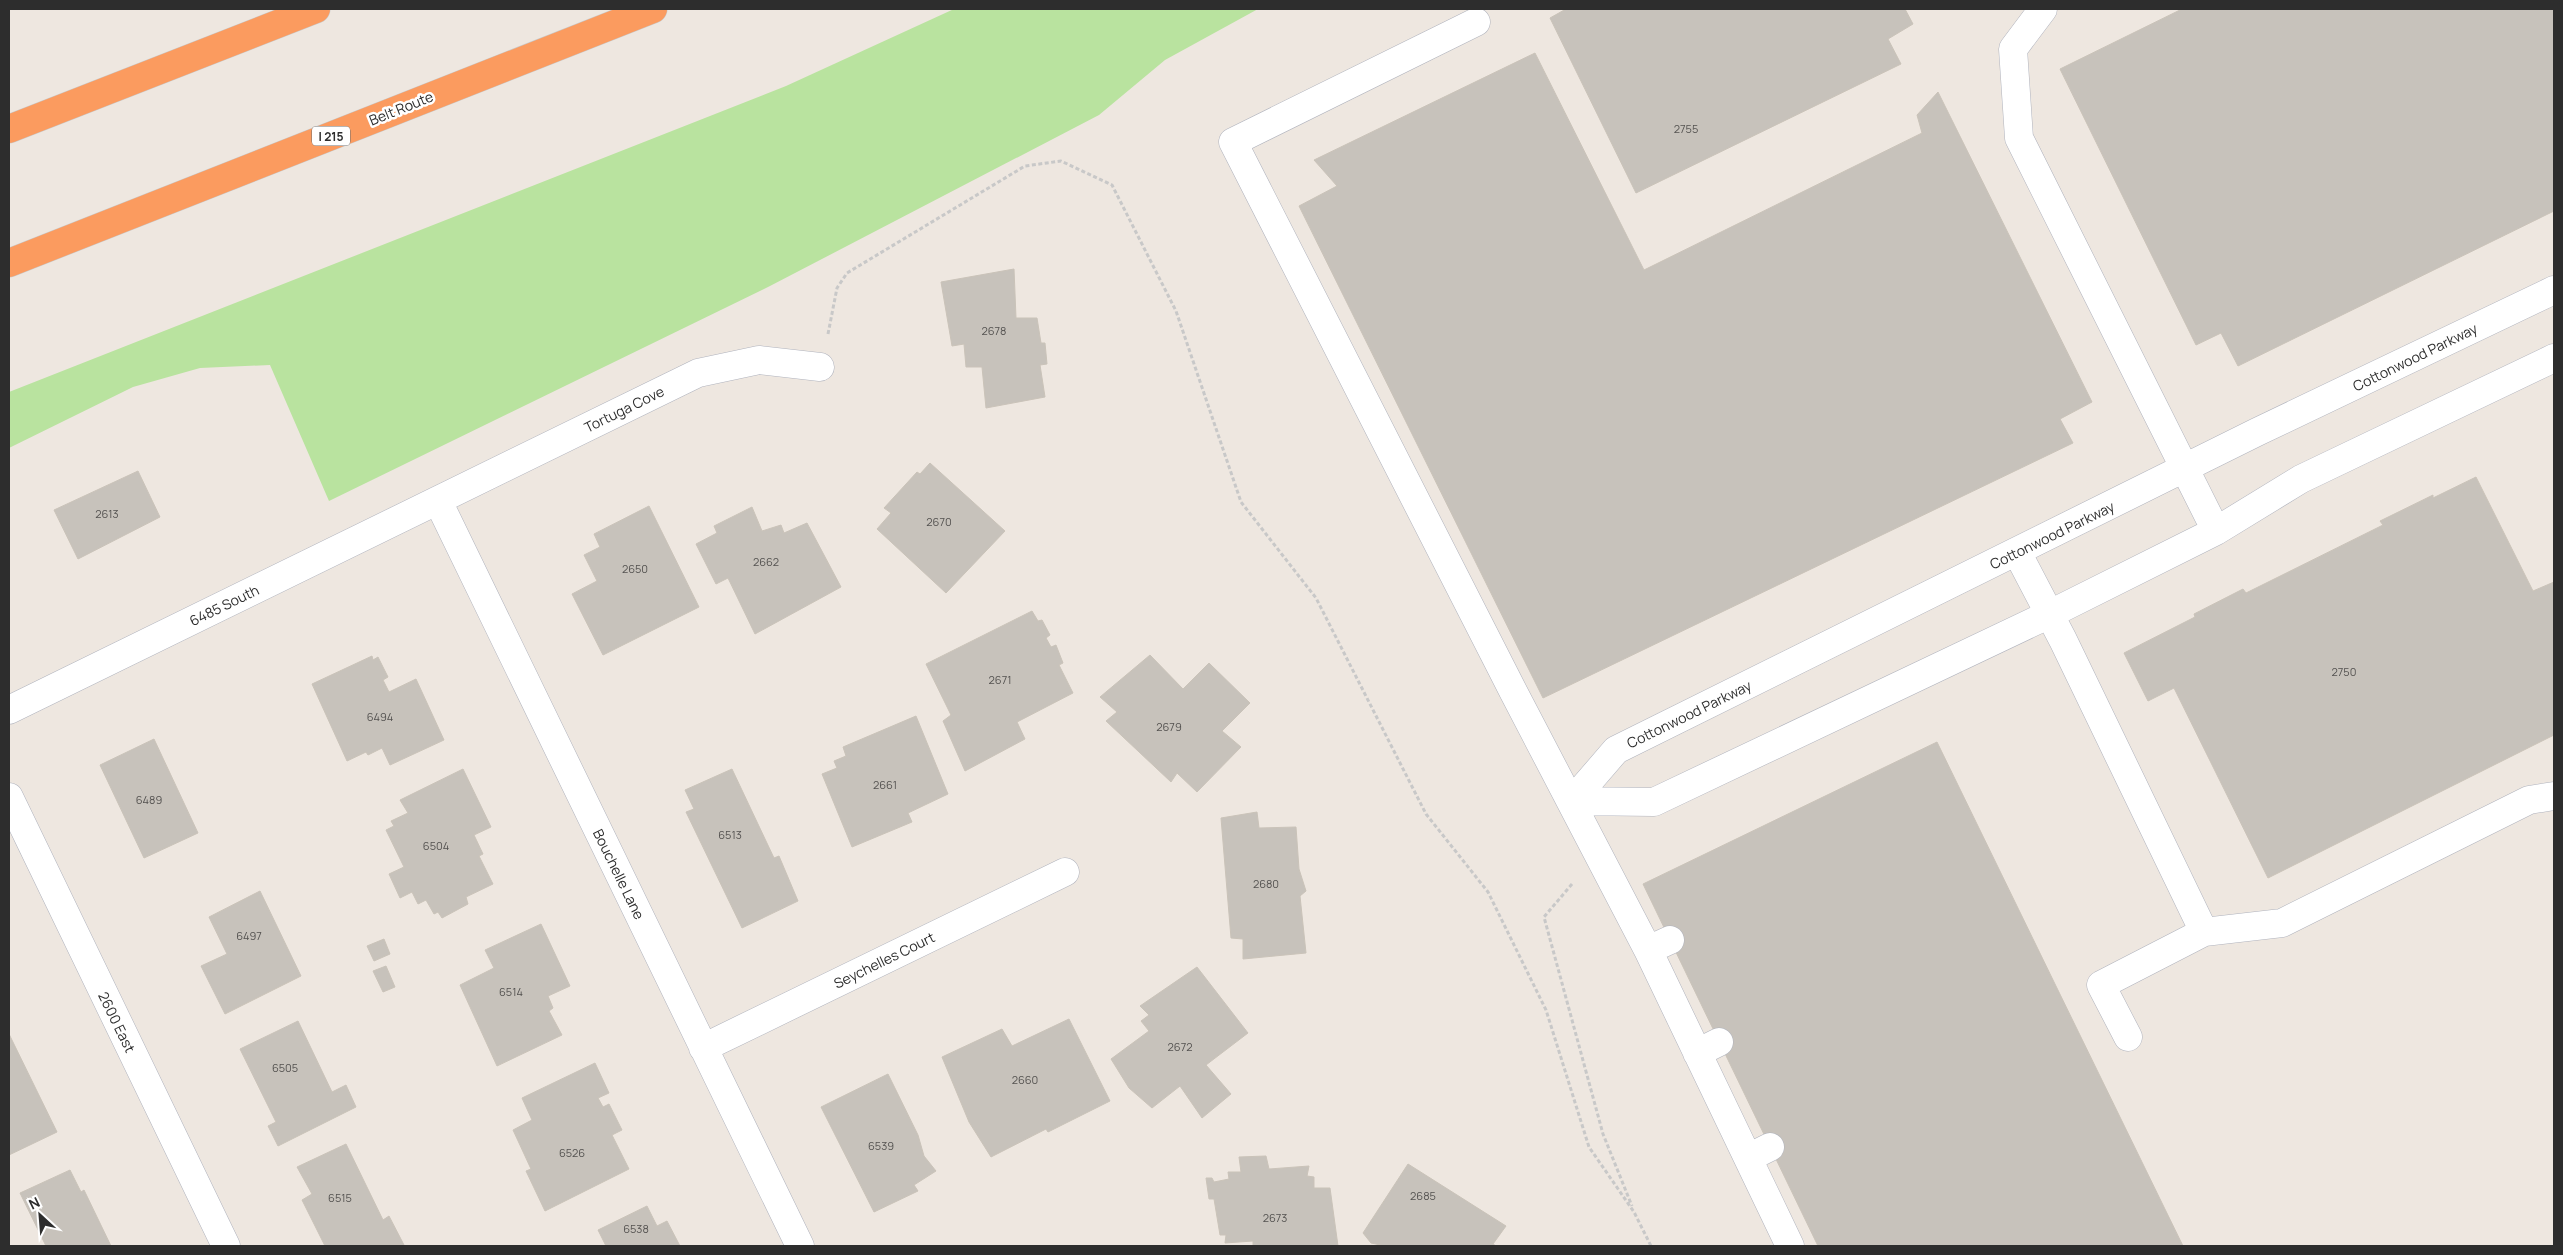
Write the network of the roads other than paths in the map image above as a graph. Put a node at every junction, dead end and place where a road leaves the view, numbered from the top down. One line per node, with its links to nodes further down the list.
1 (316, 9): 5 (highway)
2 (653, 9): 6 (highway, Belt Route / I 215)
3 (2043, 9): 10 (street)
4 (1476, 22): 18 (street)
5 (9, 129)
6 (9, 263)
7 (2554, 290): 10 (street, Cottonwood Parkway)
8 (2554, 358): 12 (street)
9 (820, 367): 11 (street, Tortuga Cove)
10 (2184, 470): 12 (street); 13 (street, Cottonwood Parkway)
11 (438, 501): 15 (street, 6485 South); 22 (street, Bouchelle Lane)
12 (2216, 531): 14 (street)
13 (2017, 552): 14 (street); 18 (street, Cottonwood Parkway)
14 (2050, 614): 18 (street); 20 (street)
15 (9, 710)
16 (2554, 796): 20 (street)
17 (9, 797): 23 (street, 2600 East)
18 (1572, 801): 25 (street)
19 (1065, 872): 22 (street, Seychelles Court)
20 (2204, 932): 21 (street)
21 (2128, 1037)
22 (703, 1048): 24 (street, Bouchelle Lane)
23 (226, 1246)
24 (800, 1246)
25 (1790, 1246)

